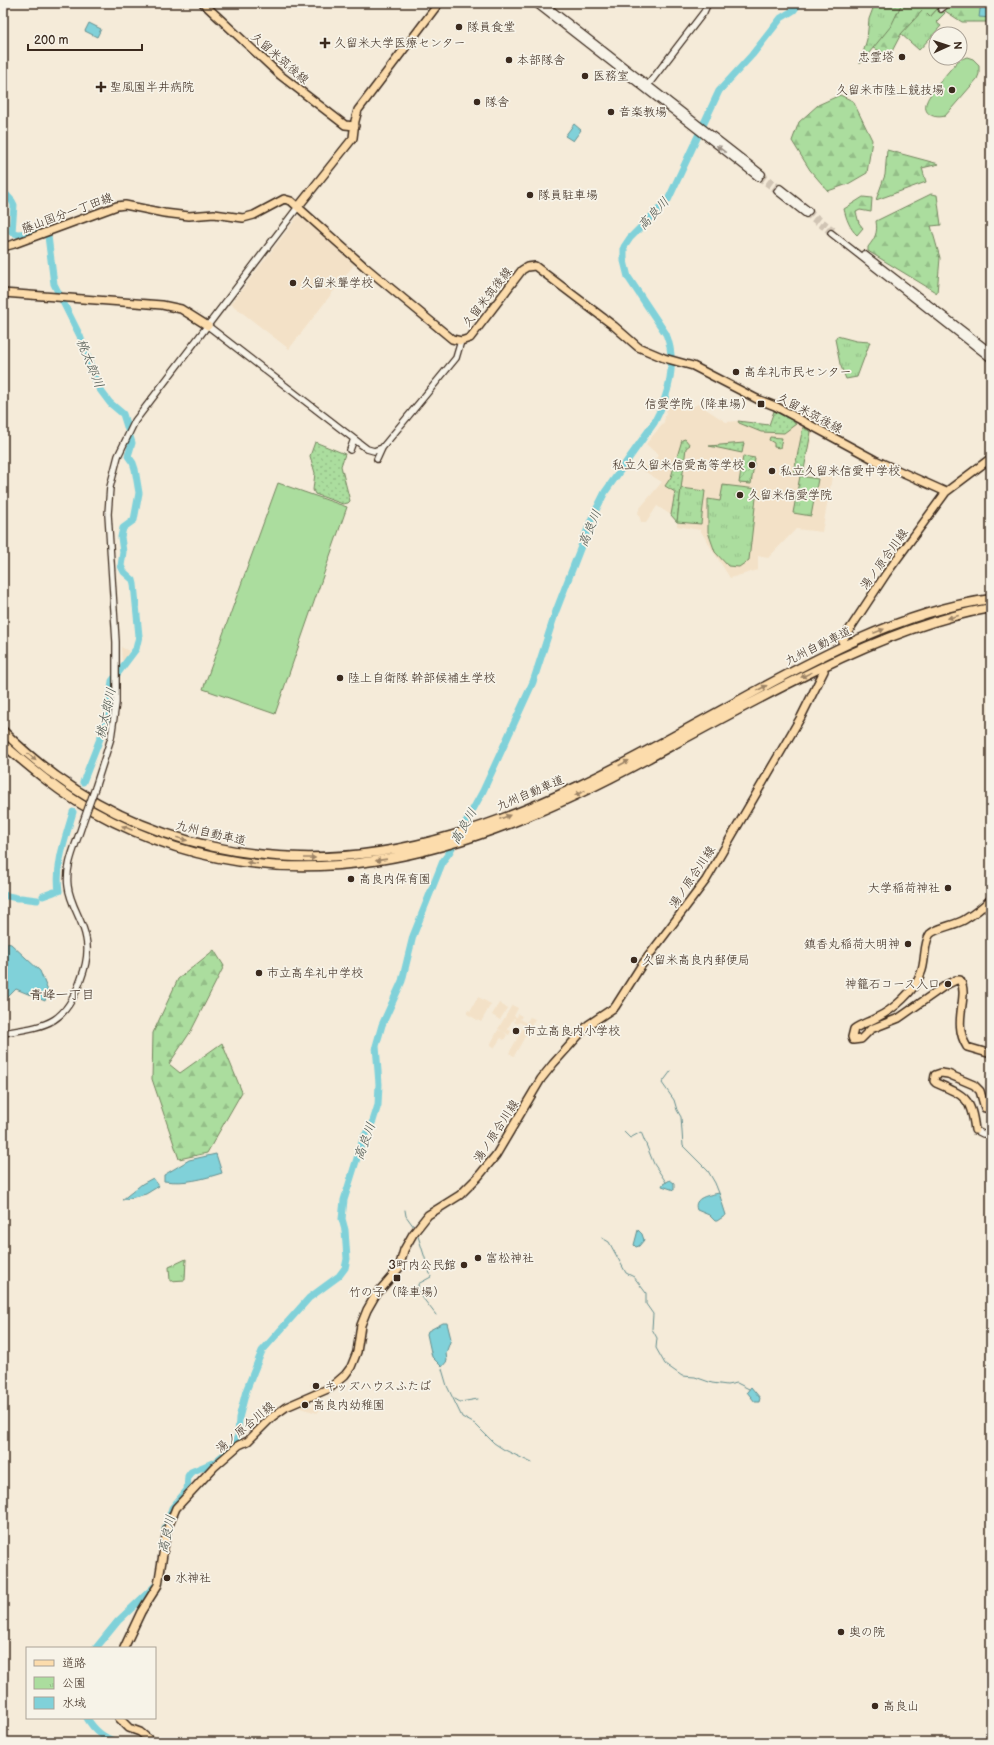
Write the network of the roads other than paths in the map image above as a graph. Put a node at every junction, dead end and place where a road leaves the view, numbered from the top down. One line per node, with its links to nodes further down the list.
1 (203, 3): 9 (main road, 久留米筑後線)
2 (439, 3): 9 (main road)
3 (535, 3): 10 (street)
4 (543, 3): 8 (street)
5 (708, 3): 8 (street)
6 (948, 3): 7 (street)
7 (941, 10)
8 (648, 85): 10 (street)
9 (355, 126): 12 (main road)
10 (697, 126): 10 (street, one-way to 10)
11 (778, 189): 13 (street)
12 (298, 207): 14 (main road, 藤山国分一丁田線); 16 (street); 17 (main road, 久留米筑後線)
13 (808, 212)
14 (3, 246)
15 (3, 293): 16 (main road)
16 (208, 326): 20 (street); 34 (street, bridge)
17 (460, 342): 21 (street); 25 (main road, 久留米筑後線)
18 (991, 352): 19 (street)
19 (991, 359)
20 (354, 440): 21 (street); 22 (street)
21 (382, 448): 24 (street)
22 (350, 450)
23 (991, 458): 25 (main road)
24 (377, 459)
25 (946, 492): 28 (main road, 湯ノ原合川線)
26 (991, 599): 32 (highway, 九州自動車道, one-way to 26)
27 (991, 608): 32 (highway, 九州自動車道, one-way to 32)
28 (842, 641)
29 (824, 671): 39 (main road, 湯ノ原合川線)
30 (3, 731): 32 (highway, 九州自動車道, one-way to 32)
31 (3, 744): 32 (highway, 九州自動車道, one-way to 31)
32 (418, 849)
33 (991, 899): 35 (main road)
34 (3, 1033)
35 (991, 1054)
36 (991, 1108): 37 (main road)
37 (975, 1130): 38 (street)
38 (991, 1134)
39 (124, 1647)
40 (120, 1719): 41 (main road)
41 (152, 1742)

